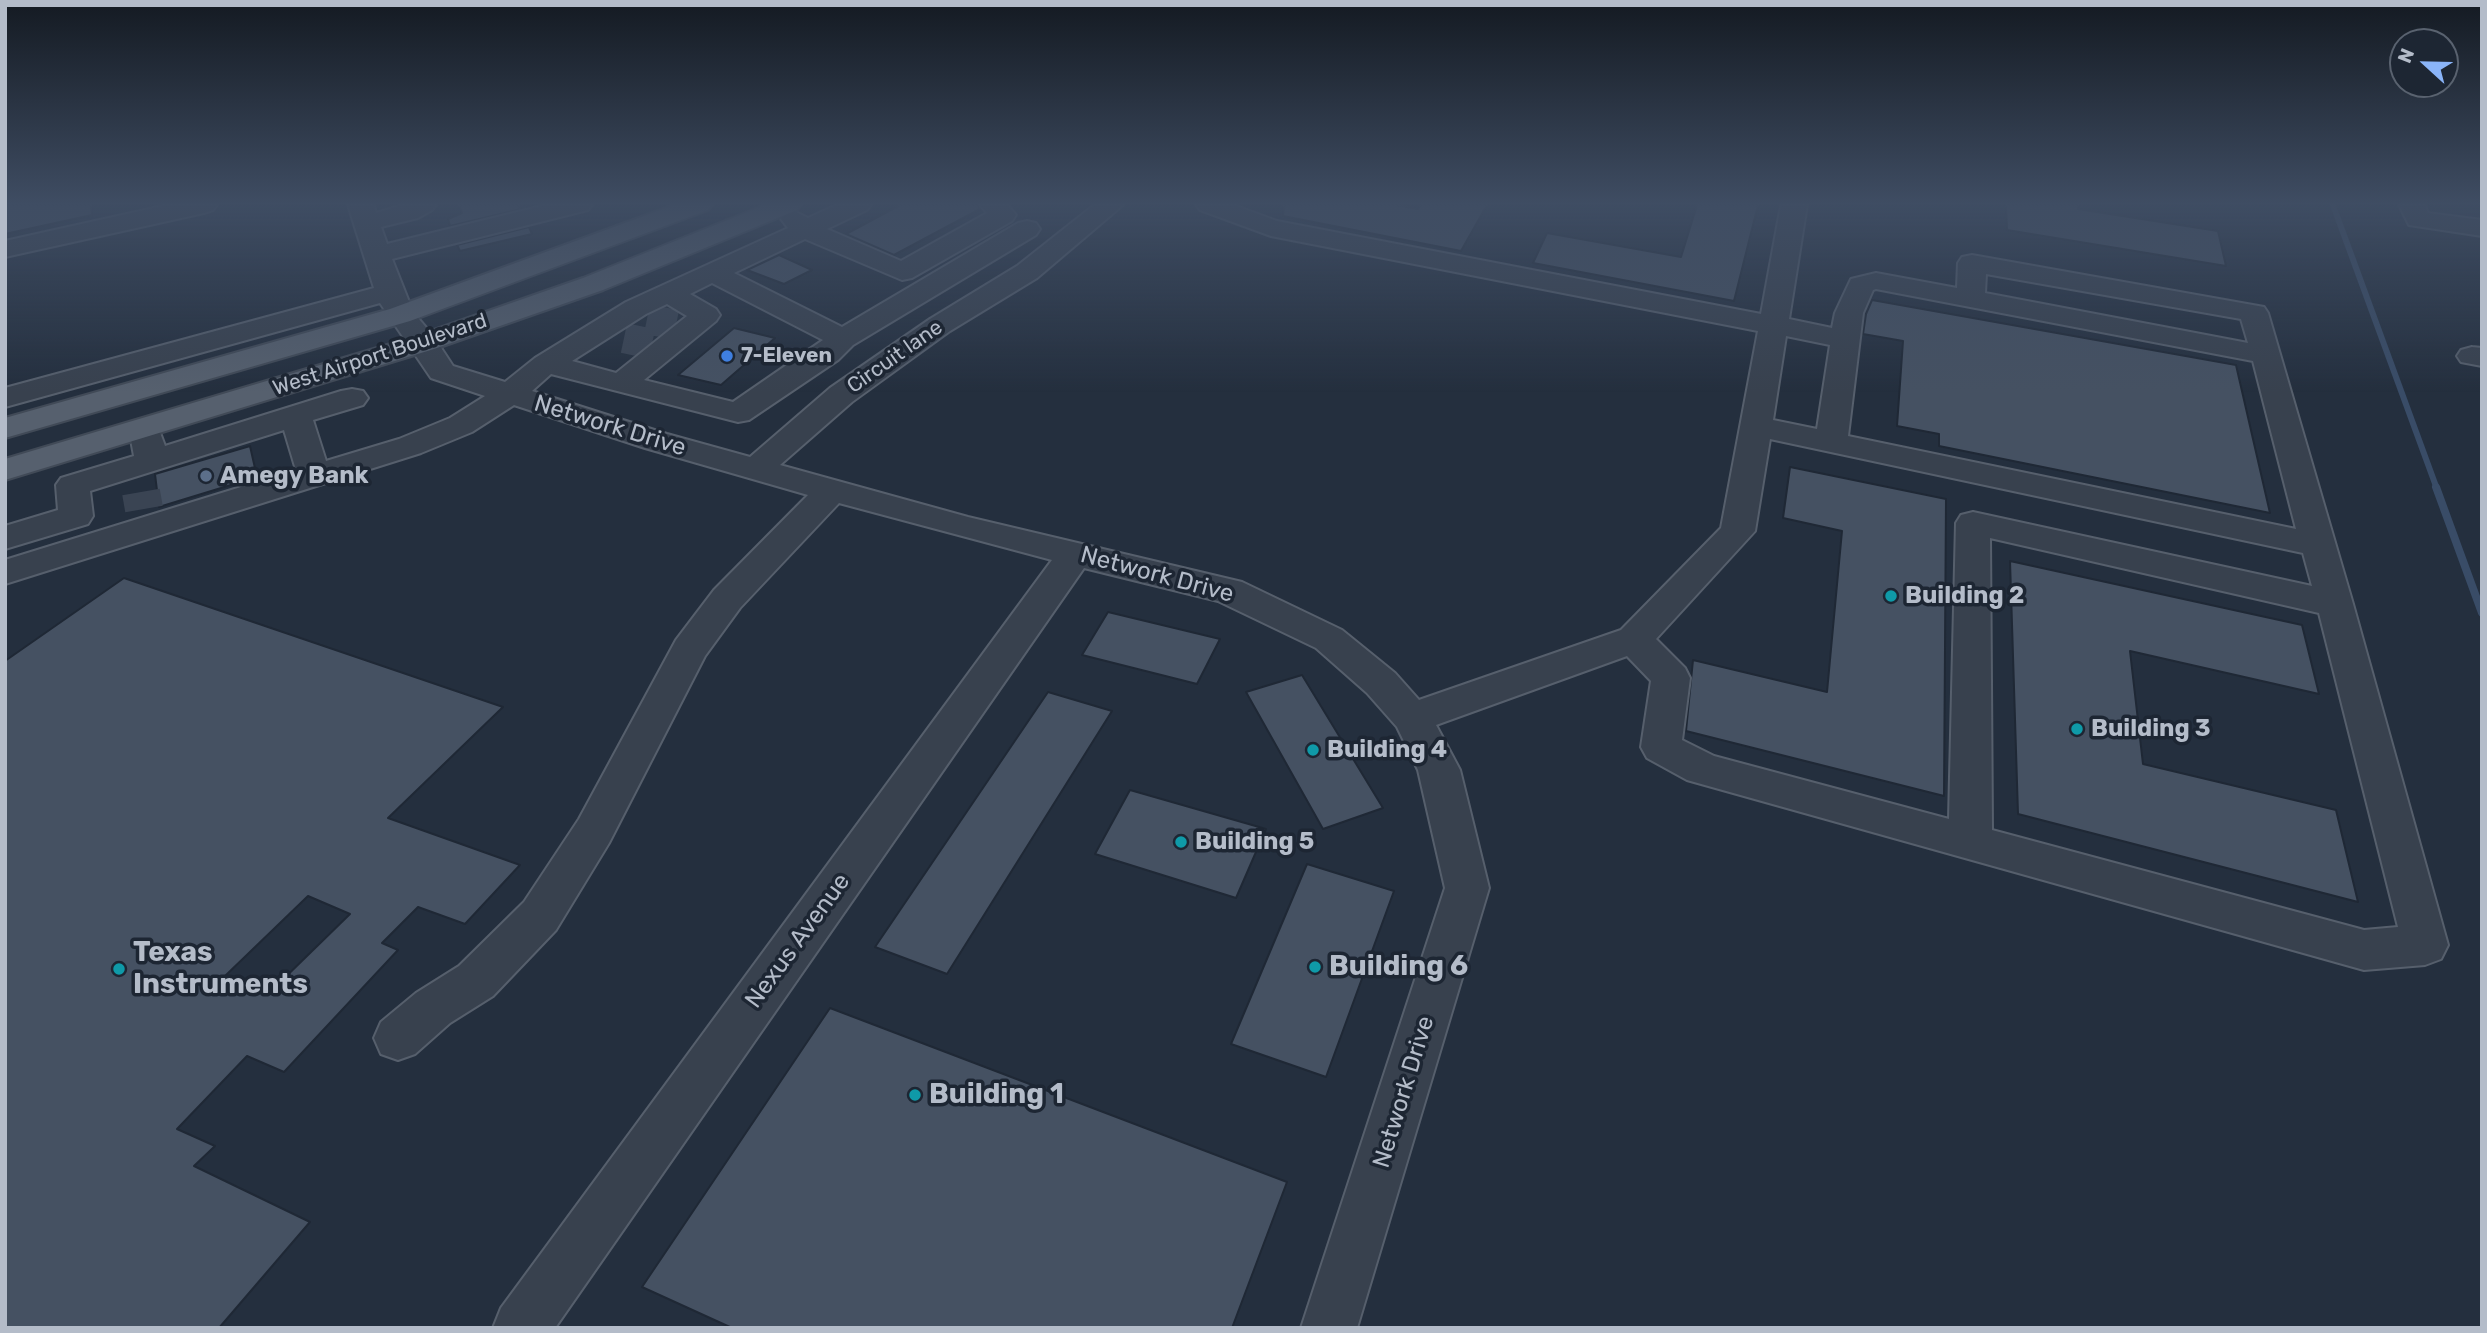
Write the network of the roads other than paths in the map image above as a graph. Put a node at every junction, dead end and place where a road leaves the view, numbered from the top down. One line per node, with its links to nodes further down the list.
1 (382, 267): 18 (street, Network Drive)
2 (532, 267): 18 (main road, West Airport Boulevard)
3 (634, 267): 15 (main road, West Airport Boulevard)
4 (722, 267): 13 (street)
5 (826, 267): 20 (street)
6 (891, 267): 7 (street)
7 (910, 267)
8 (932, 267): 14 (street)
9 (964, 267): 14 (street)
10 (1033, 267): 17 (street, Circuit lane)
11 (1471, 267): 19 (street)
12 (1782, 267): 19 (street)
13 (711, 272): 16 (street); 20 (street)
14 (951, 275): 17 (street); 20 (street)
15 (597, 282): 18 (main road, West Airport Boulevard); 22 (street)
16 (668, 293): 22 (street); 22 (street)
17 (993, 293): 24 (street, Circuit lane)
18 (404, 317): 25 (street, Network Drive); 26 (street); 30 (main road, West Airport Boulevard); 31 (main road, West Airport Boulevard)
19 (1771, 326): 21 (street); 29 (street)
20 (829, 339): 22 (street); 24 (street)
21 (1846, 339): 32 (street); 41 (street)
22 (635, 340): 23 (street); 23 (street)
23 (546, 364): 25 (street)
24 (870, 374): 33 (street, Circuit lane)
25 (510, 394): 33 (street, Network Drive); 36 (street)
26 (5, 398)
27 (352, 398): 28 (street)
28 (296, 416): 36 (street); 38 (street)
29 (1755, 426): 32 (street); 45 (street)
30 (5, 428)
31 (145, 429): 34 (main road, West Airport Boulevard); 38 (street)
32 (1831, 443): 35 (street)
33 (756, 469): 37 (street, Network Drive)
34 (5, 470)
35 (1974, 472): 39 (street); 41 (street)
36 (314, 475): 38 (street)
37 (832, 490): 42 (street, Network Drive); 48 (street)
38 (144, 491): 40 (street); 43 (street)
39 (1973, 523): 44 (street); 47 (street)
40 (5, 537)
41 (2318, 545): 44 (street)
42 (1075, 554): 46 (street, Network Drive); 49 (street, Nexus Avenue)
43 (5, 572)
44 (2335, 604): 47 (street)
45 (1634, 639): 46 (street); 47 (street)
46 (1412, 718): 50 (street, Network Drive)
47 (1970, 842)
48 (398, 1038)
49 (521, 1328)
50 (1329, 1328)

